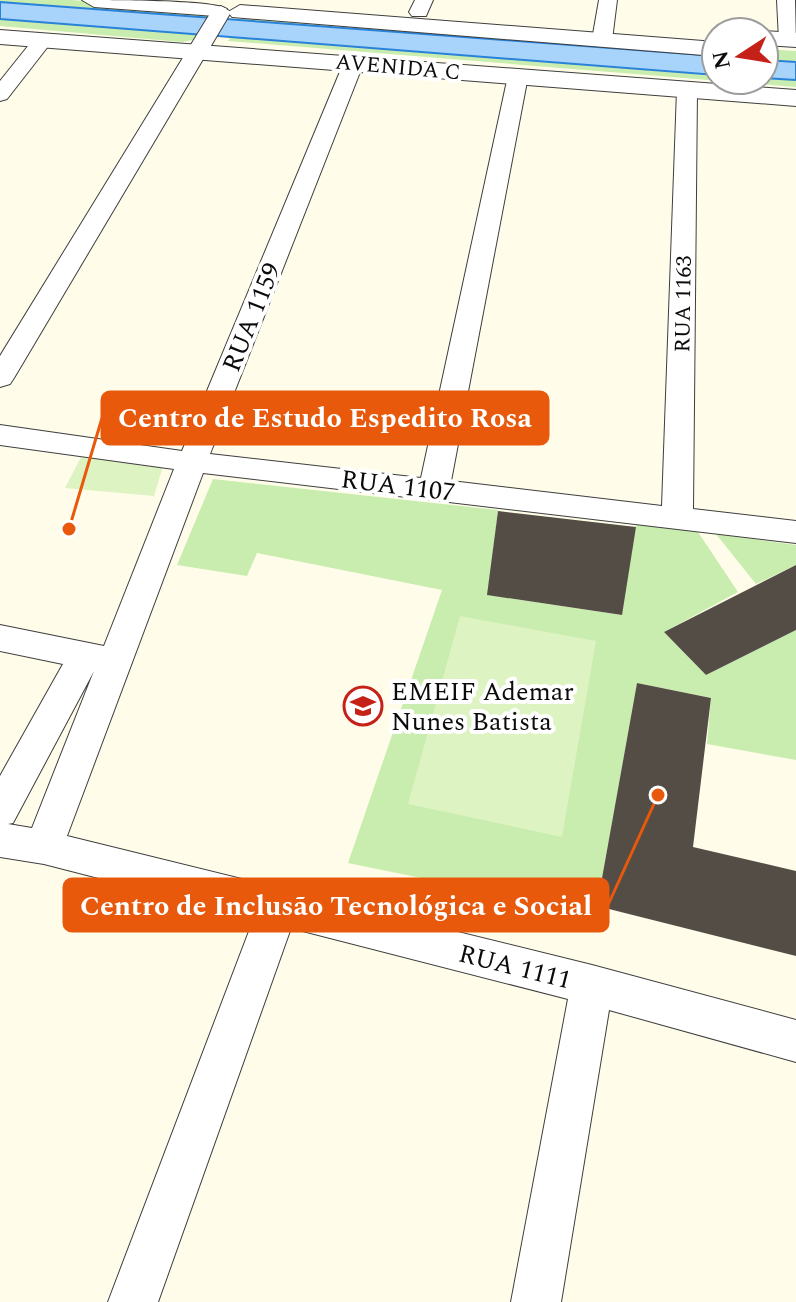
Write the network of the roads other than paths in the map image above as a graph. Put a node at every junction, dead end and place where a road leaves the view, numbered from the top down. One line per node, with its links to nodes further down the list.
1 (94, 0): 5 (street, AVENIDA C)
2 (608, 0): 6 (street)
3 (786, 0): 10 (street)
4 (422, 6): 5 (street, AVENIDA C); 6 (street, AVENIDA C)
5 (231, 8): 6 (street, AVENIDA C); 11 (street)
6 (603, 33): 7 (street, AVENIDA C); 12 (street, AVENIDA C)
7 (700, 34)
8 (0, 37): 9 (street, AVENIDA C)
9 (43, 40): 11 (street, AVENIDA C); 16 (street)
10 (794, 45)
11 (202, 46): 13 (street, AVENIDA C); 18 (street)
12 (700, 47)
13 (354, 62): 14 (street, AVENIDA C); 20 (street, RUA 1159)
14 (518, 76): 15 (street, AVENIDA C); 21 (street)
15 (687, 90): 17 (street, AVENIDA C); 22 (street, RUA 1163)
16 (0, 95)
17 (796, 98)
18 (0, 378)
19 (0, 435): 20 (street, RUA 1107)
20 (192, 462): 21 (street, RUA 1107); 25 (street, RUA 1159)
21 (434, 489): 22 (street, RUA 1107)
22 (677, 519): 23 (street, RUA 1107)
23 (796, 532)
24 (0, 638): 25 (street)
25 (100, 659): 26 (street); 28 (street, RUA 1159)
26 (0, 811)
27 (0, 840): 28 (street, RUA 1111)
28 (44, 847): 29 (street, RUA 1111)
29 (278, 908): 30 (street, RUA 1111); 32 (street)
30 (592, 985): 31 (street, RUA 1111); 33 (street)
31 (796, 1041)
32 (133, 1302)
33 (536, 1302)

